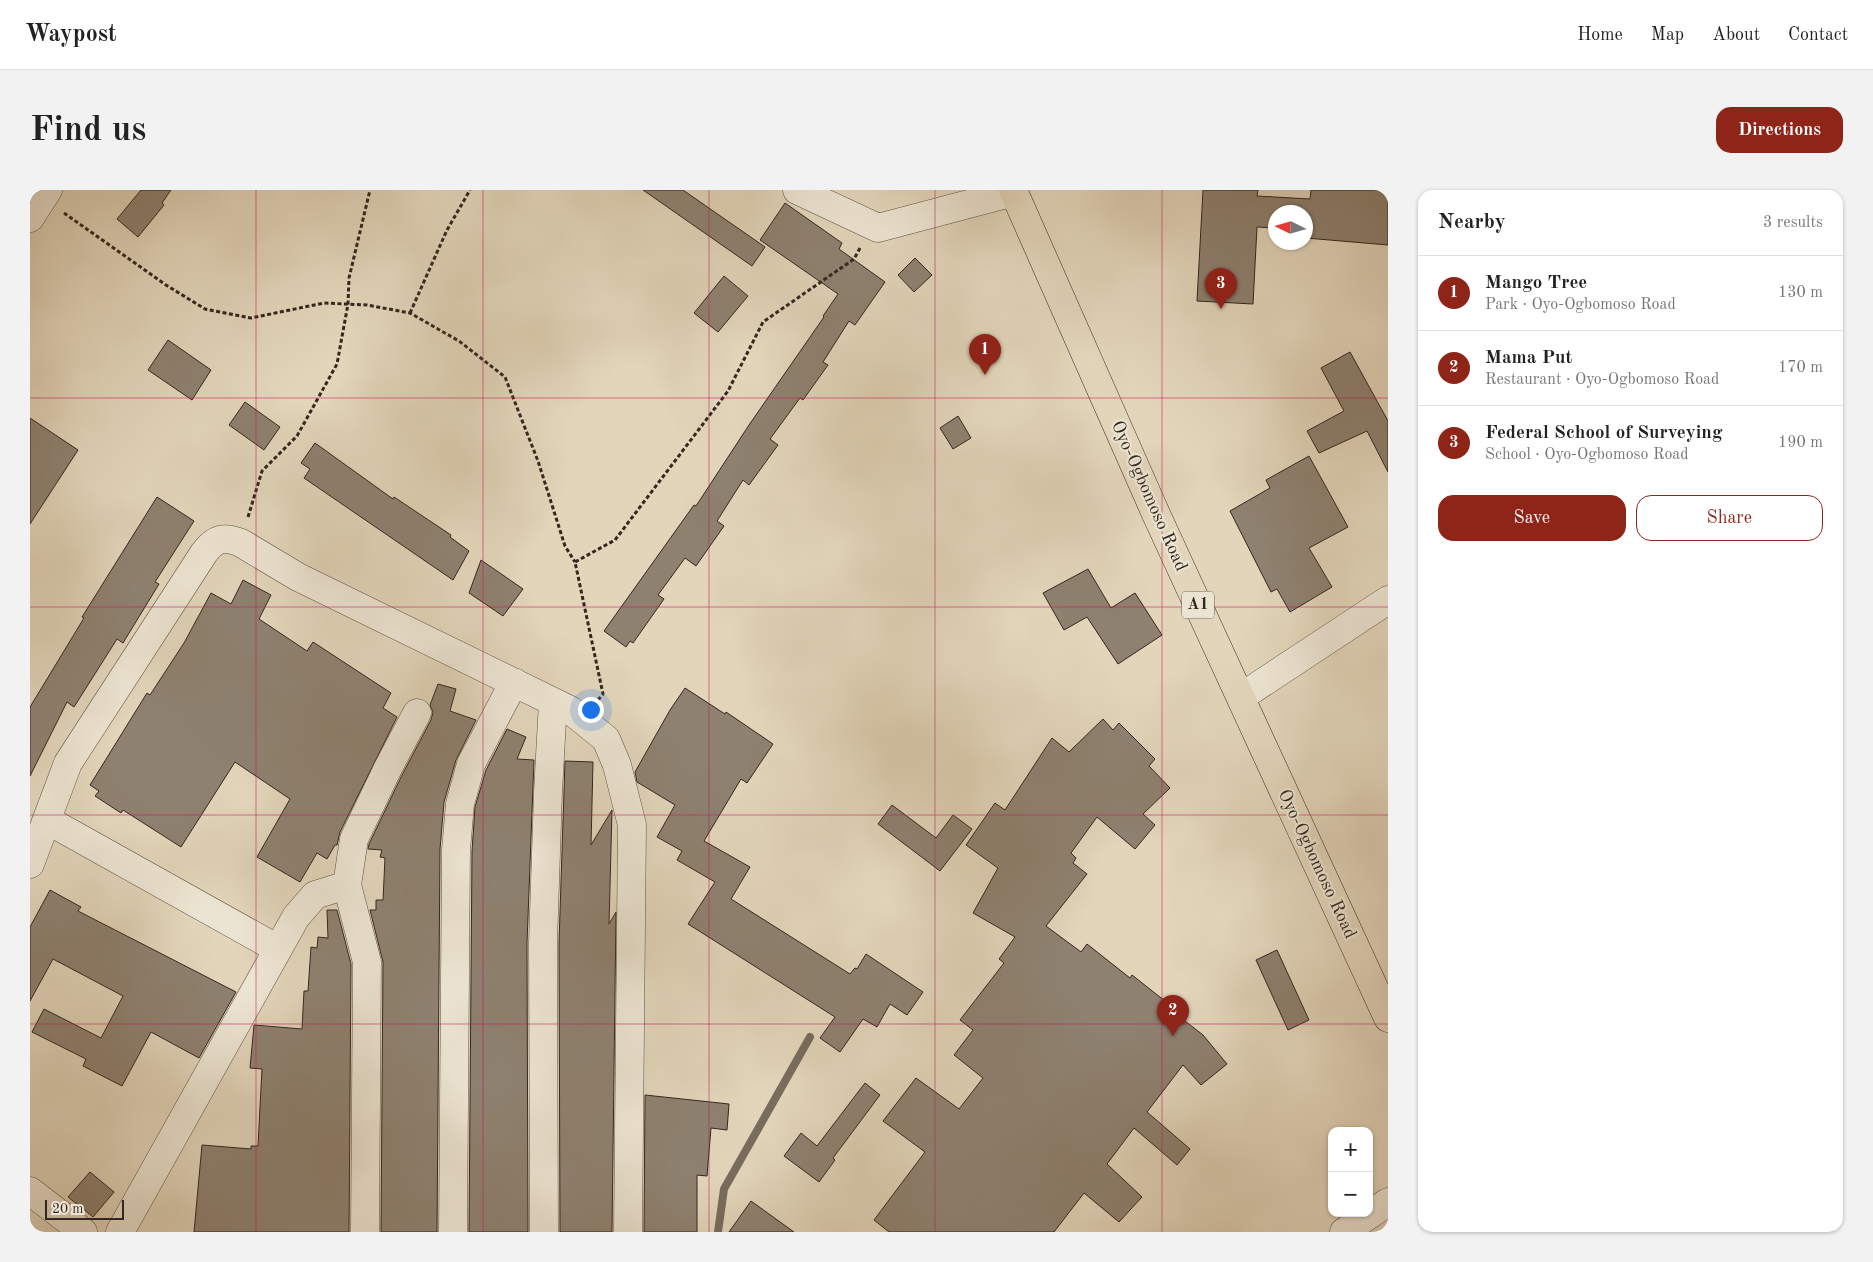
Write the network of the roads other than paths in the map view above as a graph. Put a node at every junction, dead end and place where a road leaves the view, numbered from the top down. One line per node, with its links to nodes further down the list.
1 (797, 190): 2 (street)
2 (1014, 191): 5 (highway, Oyo-Ogbomoso Road / A1)
3 (1388, 600): 5 (street)
4 (514, 682): 6 (street); 8 (street); 18 (street)
5 (1241, 697): 12 (highway, Oyo-Ogbomoso Road / A1)
6 (553, 702): 19 (street); 20 (street)
7 (416, 713): 10 (street)
8 (47, 820): 9 (street); 11 (street)
9 (30, 864)
10 (347, 885): 11 (street); 17 (street)
11 (278, 949): 16 (street)
12 (1388, 1018)
13 (30, 1191): 15 (street)
14 (1388, 1202): 21 (street)
15 (83, 1232)
16 (120, 1232)
17 (366, 1232)
18 (453, 1232)
19 (544, 1232)
20 (628, 1232)
21 (1344, 1232)

